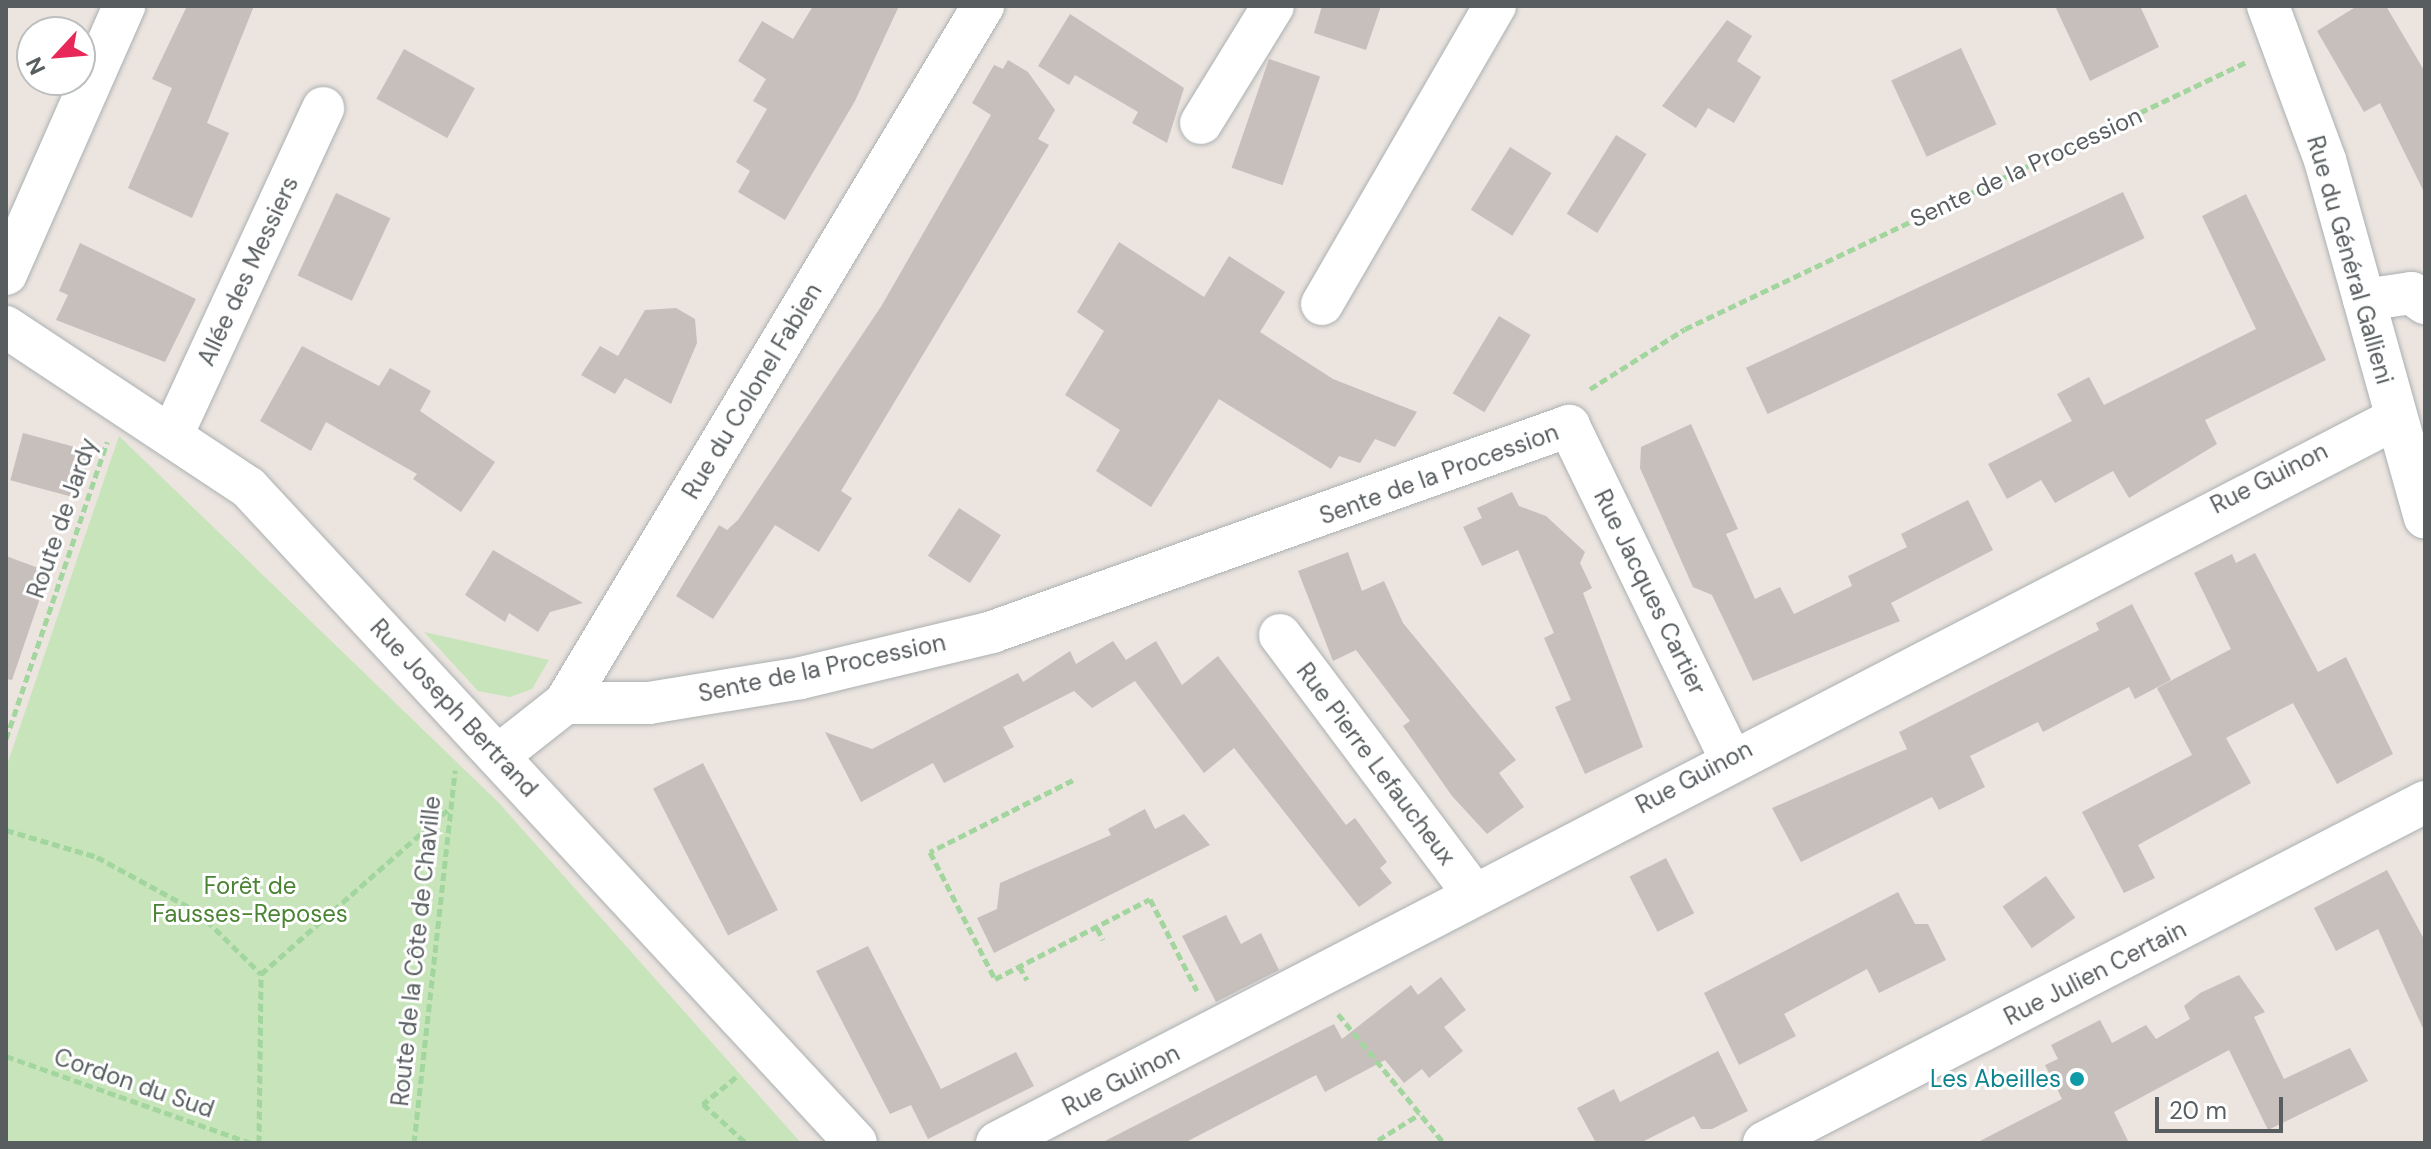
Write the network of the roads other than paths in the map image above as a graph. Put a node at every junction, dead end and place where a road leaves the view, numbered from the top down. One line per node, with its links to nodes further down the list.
1 (124, 6): 8 (street)
2 (983, 6): 18 (street, Rue du Colonel Fabien)
3 (1273, 6): 7 (street)
4 (1495, 6): 11 (street)
5 (2268, 6): 9 (street, Rue du Général Gallieni)
6 (323, 108): 15 (street, Allée des Messiers)
7 (1201, 123)
8 (6, 274)
9 (2364, 300): 10 (street); 13 (street, Rue du Général Gallieni)
10 (2425, 303)
11 (1322, 304)
12 (6, 327): 15 (street, Rue Joseph Bertrand)
13 (2395, 419): 16 (street, Rue du Général Gallieni); 20 (street, Rue Guinon)
14 (1569, 426): 18 (street, Sente de la Procession); 20 (street, Rue Jacques Cartier)
15 (173, 433): 19 (street, Rue Joseph Bertrand)
16 (2425, 517)
17 (1280, 635): 22 (street, Rue Pierre Lefaucheux)
18 (565, 703): 19 (street, Rue du Colonel Fabien)
19 (499, 755): 23 (street, Rue Joseph Bertrand)
20 (1730, 758): 22 (street, Rue Guinon)
21 (2425, 802): 25 (street, Rue Julien Certain)
22 (1473, 893): 24 (street, Rue Guinon)
23 (856, 1143)
24 (997, 1143)
25 (1764, 1143)

